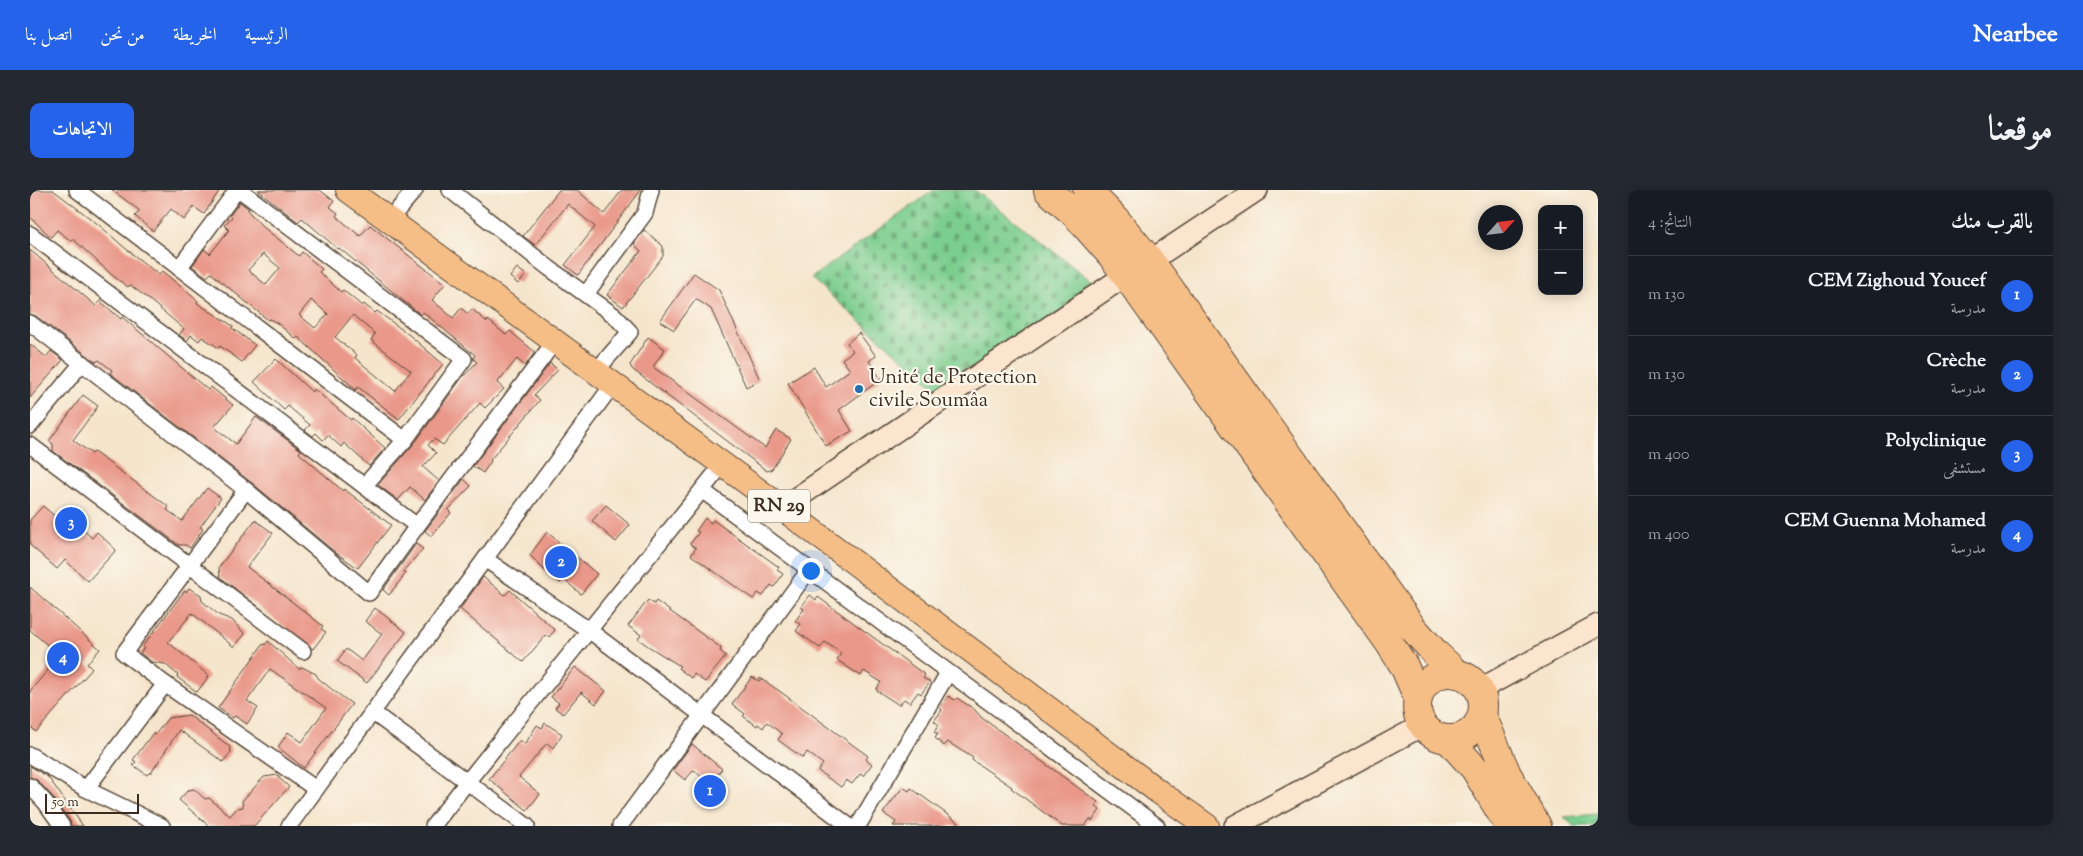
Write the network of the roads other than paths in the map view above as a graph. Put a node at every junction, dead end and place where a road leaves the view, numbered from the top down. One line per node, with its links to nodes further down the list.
1 (77, 190): 13 (street)
2 (239, 190): 13 (street); 21 (street)
3 (348, 190): 10 (main road, RN 29)
4 (415, 190): 10 (street)
5 (450, 190): 15 (street)
6 (651, 190): 15 (street)
7 (1048, 190): 14 (highway)
8 (1087, 190): 12 (highway)
9 (1257, 190): 12 (main road)
10 (389, 220): 17 (main road, RN 29)
11 (30, 234): 24 (street)
12 (1150, 261): 36 (highway)
13 (179, 268): 21 (street)
14 (1126, 275): 27 (main road); 38 (highway)
15 (586, 294): 19 (street)
16 (30, 323): 18 (street)
17 (555, 341): 19 (main road, RN 29); 28 (street)
18 (82, 363): 20 (street); 25 (street)
19 (605, 377): 23 (main road, RN 29); 29 (street)
20 (30, 426)
21 (405, 440): 24 (street)
22 (30, 445): 30 (street)
23 (722, 465): 26 (street); 27 (main road, RN 29)
24 (364, 486): 28 (street)
25 (246, 490): 28 (street); 30 (street)
26 (702, 491): 31 (street); 33 (street)
27 (782, 508): 58 (main road, RN 29)
28 (417, 526)
29 (485, 559): 33 (street); 40 (street)
30 (189, 565): 34 (street); 37 (street)
31 (809, 570): 35 (street); 41 (street)
32 (1598, 625): 39 (main road)
33 (590, 631): 41 (street); 45 (street)
34 (302, 651)
35 (948, 673): 56 (street); 57 (street)
36 (1457, 674): 38 (highway); 39 (highway)
37 (164, 684): 47 (street); 48 (street)
38 (1418, 698): 42 (highway)
39 (1480, 702): 43 (highway); 61 (highway)
40 (372, 712): 45 (street); 48 (street)
41 (701, 716): 54 (street); 55 (street)
42 (1423, 725): 43 (highway); 59 (main road)
43 (1448, 739): 60 (highway)
44 (30, 755): 47 (street)
45 (467, 782): 52 (street); 53 (street)
46 (30, 786): 49 (street)
47 (86, 789): 50 (street)
48 (316, 789): 51 (street)
49 (62, 826)
50 (162, 826)
51 (289, 826)
52 (434, 826)
53 (527, 826)
54 (620, 826)
55 (849, 826)
56 (858, 826)
57 (1156, 826)
58 (1207, 826)
59 (1235, 826)
60 (1509, 826)
61 (1538, 826)

